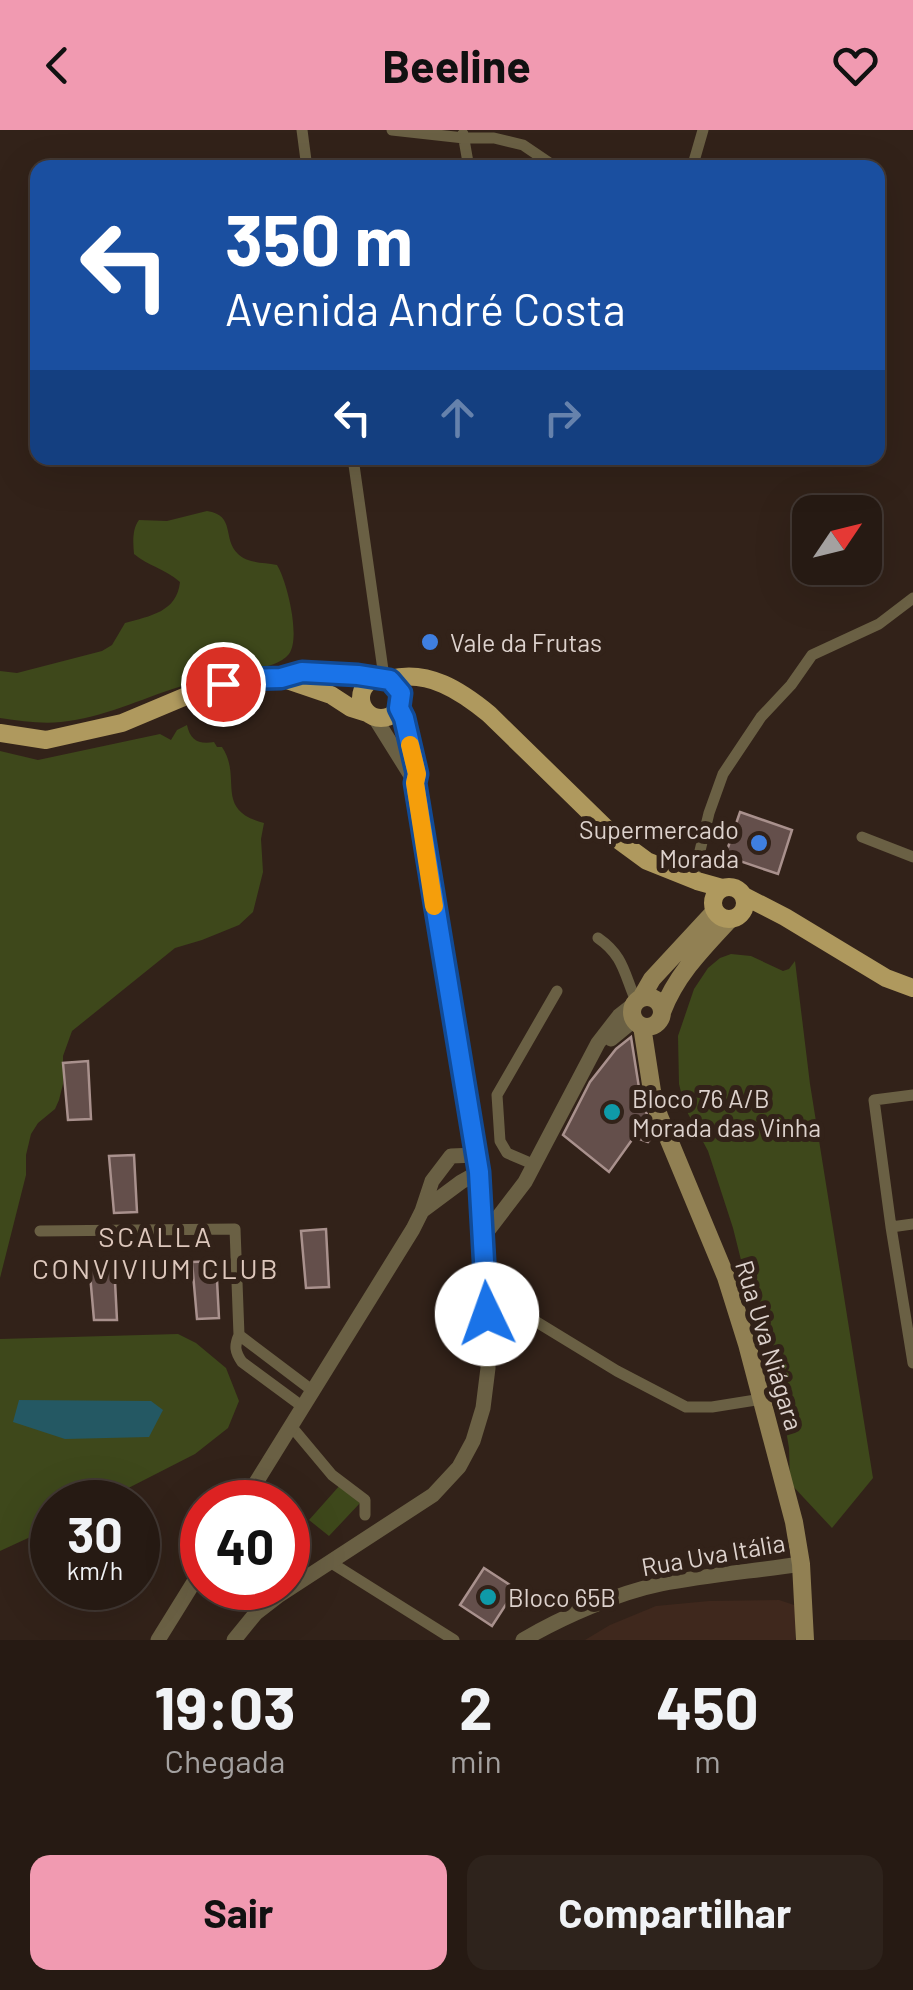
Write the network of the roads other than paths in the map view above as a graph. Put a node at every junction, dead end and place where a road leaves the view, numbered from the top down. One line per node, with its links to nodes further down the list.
1 (302, 130): 5 (street)
2 (392, 130): 4 (street)
3 (703, 130): 8 (street)
4 (463, 134): 6 (street); 7 (street)
5 (306, 160)
6 (468, 160)
7 (545, 160)
8 (694, 160)
9 (355, 465): 12 (street)
10 (913, 598): 20 (street)
11 (281, 678): 12 (main road); 15 (main road); 16 (main road)
12 (383, 678): 13 (main road); 14 (main road); 15 (main road)
13 (444, 685): 14 (main road); 20 (main road)
14 (400, 704): 15 (main road); 17 (street)
15 (371, 715): 17 (street)
16 (0, 734)
17 (415, 783): 28 (street)
18 (862, 837): 19 (street)
19 (913, 857)
20 (695, 880): 21 (main road)
21 (722, 908): 22 (main road); 22 (main road); 26 (main road, Rua Uva Niágara)
22 (772, 911): 24 (main road)
23 (598, 938): 26 (street)
24 (913, 988)
25 (557, 991): 31 (street)
26 (644, 1012): 31 (street); 44 (main road, Rua Uva Niágara)
27 (913, 1095): 37 (street)
28 (471, 1124): 29 (street); 30 (street)
29 (451, 1156): 30 (street); 35 (street)
30 (478, 1164): 33 (street); 34 (street)
31 (535, 1165): 32 (street)
32 (525, 1182): 34 (street); 39 (street)
33 (450, 1190): 34 (street); 35 (street)
34 (482, 1198): 39 (street)
35 (422, 1212): 43 (street)
36 (913, 1224): 37 (street)
37 (891, 1227): 42 (street)
38 (40, 1231): 41 (street)
39 (483, 1237): 40 (street)
40 (486, 1291): 44 (street); 49 (street)
41 (239, 1335): 43 (street); 45 (street)
42 (912, 1354)
43 (313, 1391): 45 (street)
44 (762, 1400): 50 (main road, Rua Uva Niágara)
45 (304, 1406): 46 (street)
46 (292, 1426): 47 (street); 48 (street)
47 (258, 1480)
48 (365, 1515)
49 (330, 1562): 53 (street); 54 (street)
50 (801, 1564): 55 (street, Rua Uva Itália); 56 (main road, Rua Uva Niágara)
51 (180, 1604): 52 (street)
52 (158, 1640)
53 (234, 1640)
54 (454, 1640)
55 (524, 1640)
56 (805, 1640)

